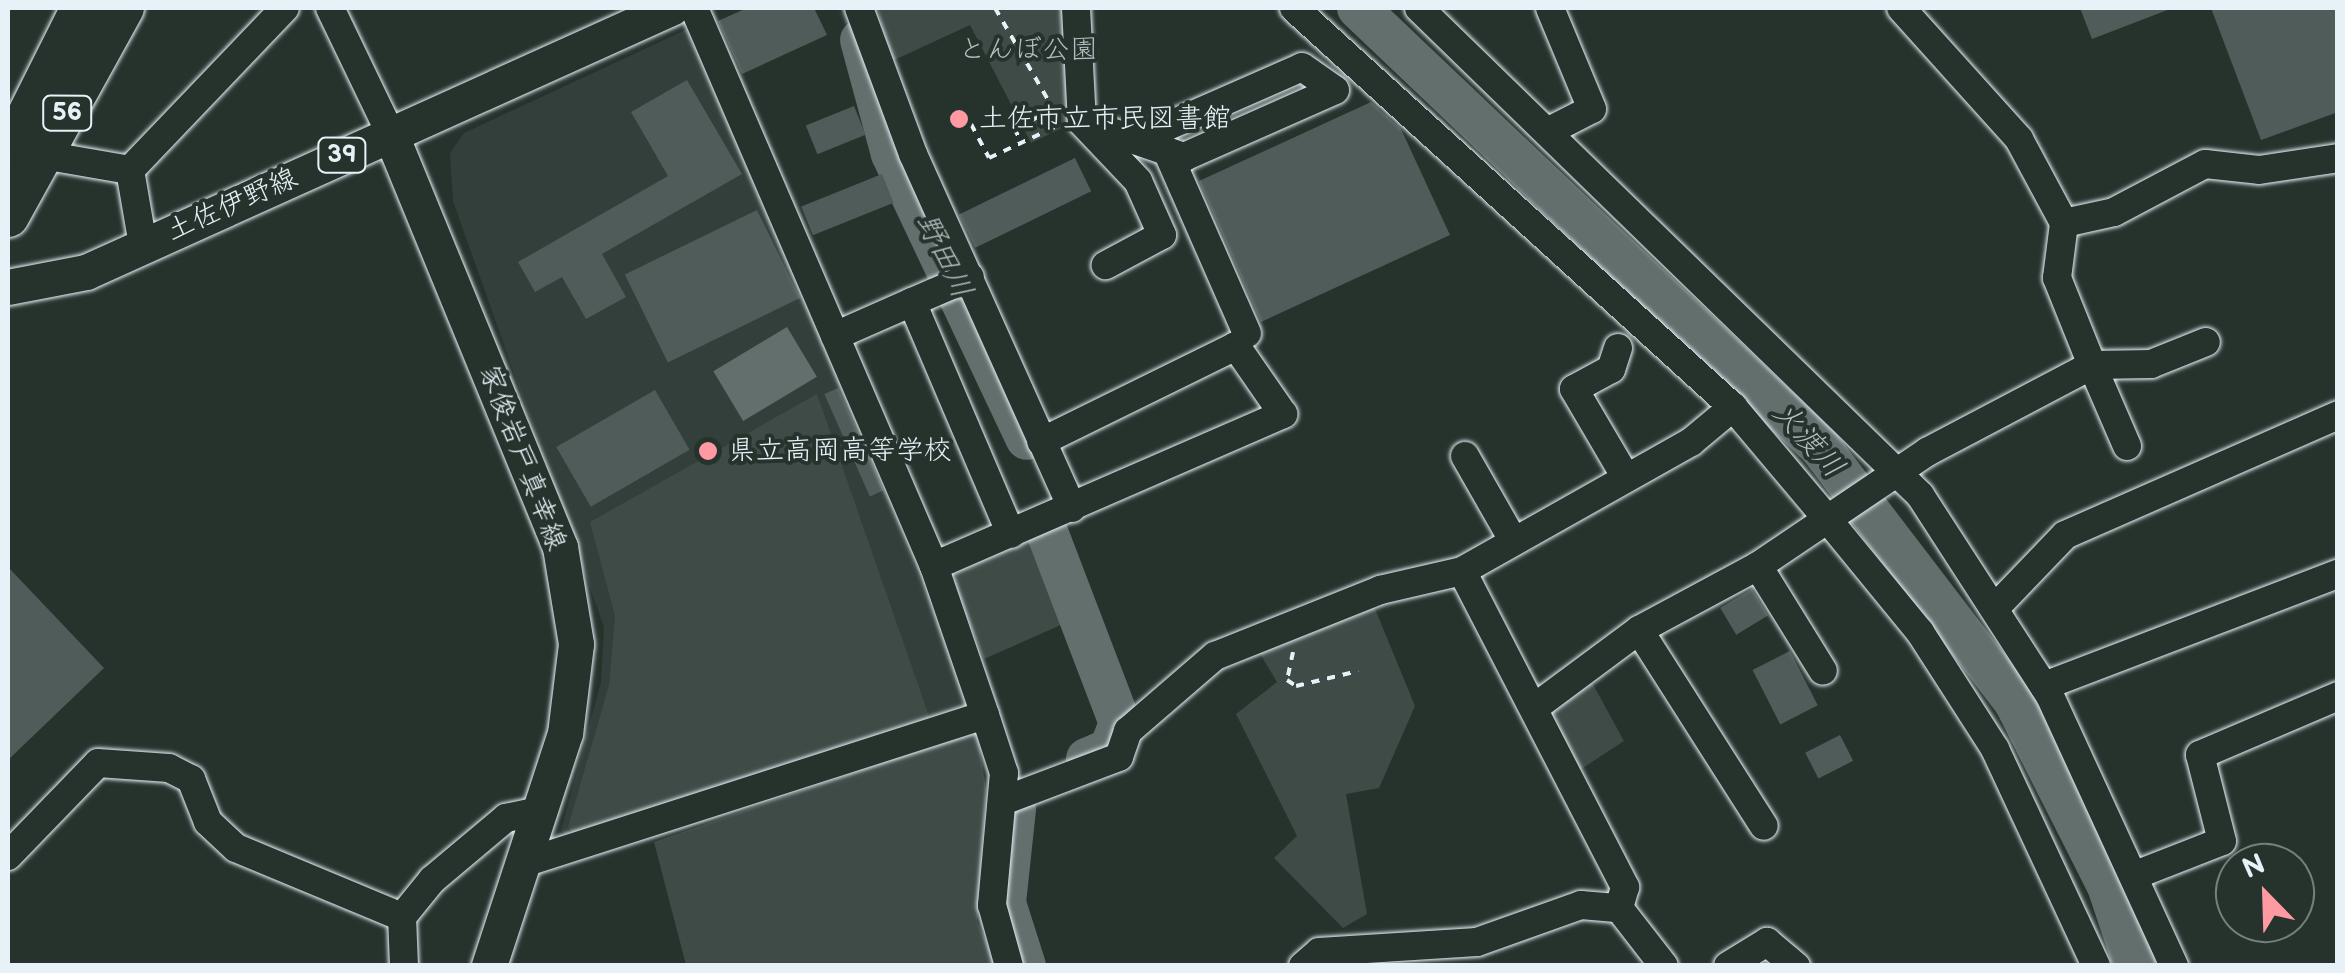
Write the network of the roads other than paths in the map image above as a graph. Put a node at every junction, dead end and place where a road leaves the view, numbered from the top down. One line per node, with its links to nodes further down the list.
1 (82, 8): 20 (highway, 56)
2 (122, 8): 20 (highway, 56)
3 (285, 8): 22 (street)
4 (330, 8): 17 (street)
5 (671, 8): 17 (main road, 土佐伊野線 / 39)
6 (694, 8): 31 (street)
7 (859, 8): 27 (street)
8 (1076, 8): 15 (street)
9 (1294, 8): 13 (street)
10 (1420, 8): 16 (street)
11 (1550, 8): 16 (street)
12 (1901, 8): 24 (street)
13 (1346, 46): 14 (street); 35 (street)
14 (1302, 67): 18 (street); 19 (street)
15 (1082, 118): 18 (street); 26 (street)
16 (1549, 131): 41 (street)
17 (392, 135): 25 (main road, 土佐伊野線 / 39); 58 (main road, 家俊岩戸真幸線)
18 (1136, 140): 19 (street)
19 (1167, 151): 30 (street)
20 (25, 155): 22 (street); 23 (highway, 56)
21 (2338, 158): 24 (street)
22 (130, 170): 25 (street)
23 (8, 216)
24 (2064, 222): 34 (street)
25 (143, 245): 28 (main road, 土佐伊野線 / 39)
26 (1106, 265)
27 (970, 276): 29 (street); 37 (street)
28 (8, 287)
29 (912, 302): 31 (street); 44 (street)
30 (1247, 333)
31 (835, 336): 46 (street)
32 (2206, 342): 34 (street)
33 (1618, 348): 40 (street)
34 (2092, 366): 38 (street); 41 (street)
35 (1734, 407): 40 (street); 43 (street)
36 (2338, 415): 50 (street)
37 (1041, 442): 42 (street); 42 (street)
38 (2127, 446)
39 (1466, 456): 45 (street)
40 (1625, 476): 45 (street)
41 (1894, 479): 43 (street); 50 (street)
42 (1072, 508): 44 (street)
43 (1836, 516): 47 (street); 72 (street)
44 (1010, 534): 46 (street)
45 (1513, 540): 48 (street)
46 (934, 566): 56 (street)
47 (1758, 566): 51 (street); 52 (street)
48 (1462, 570): 55 (street); 57 (street)
49 (2338, 574): 53 (street)
50 (1998, 606): 53 (street)
51 (1639, 630): 55 (street); 59 (street)
52 (1822, 670)
53 (2044, 686): 62 (street)
54 (2338, 696): 62 (street)
55 (1538, 705): 63 (street)
56 (985, 715): 57 (street); 61 (street)
57 (1003, 801): 67 (street)
58 (539, 811): 61 (main road, 家俊岩戸真幸線); 64 (street)
59 (1764, 826)
60 (8, 856): 64 (street)
61 (524, 864): 66 (main road, 家俊岩戸真幸線)
62 (2138, 874): 73 (street)
63 (1619, 908): 68 (street); 69 (street)
64 (402, 917): 65 (street)
65 (404, 966)
66 (489, 966)
67 (1009, 966)
68 (1303, 966)
69 (1664, 966)
70 (1728, 966): 71 (street)
71 (1796, 966)
72 (2096, 966)
73 (2174, 966)

